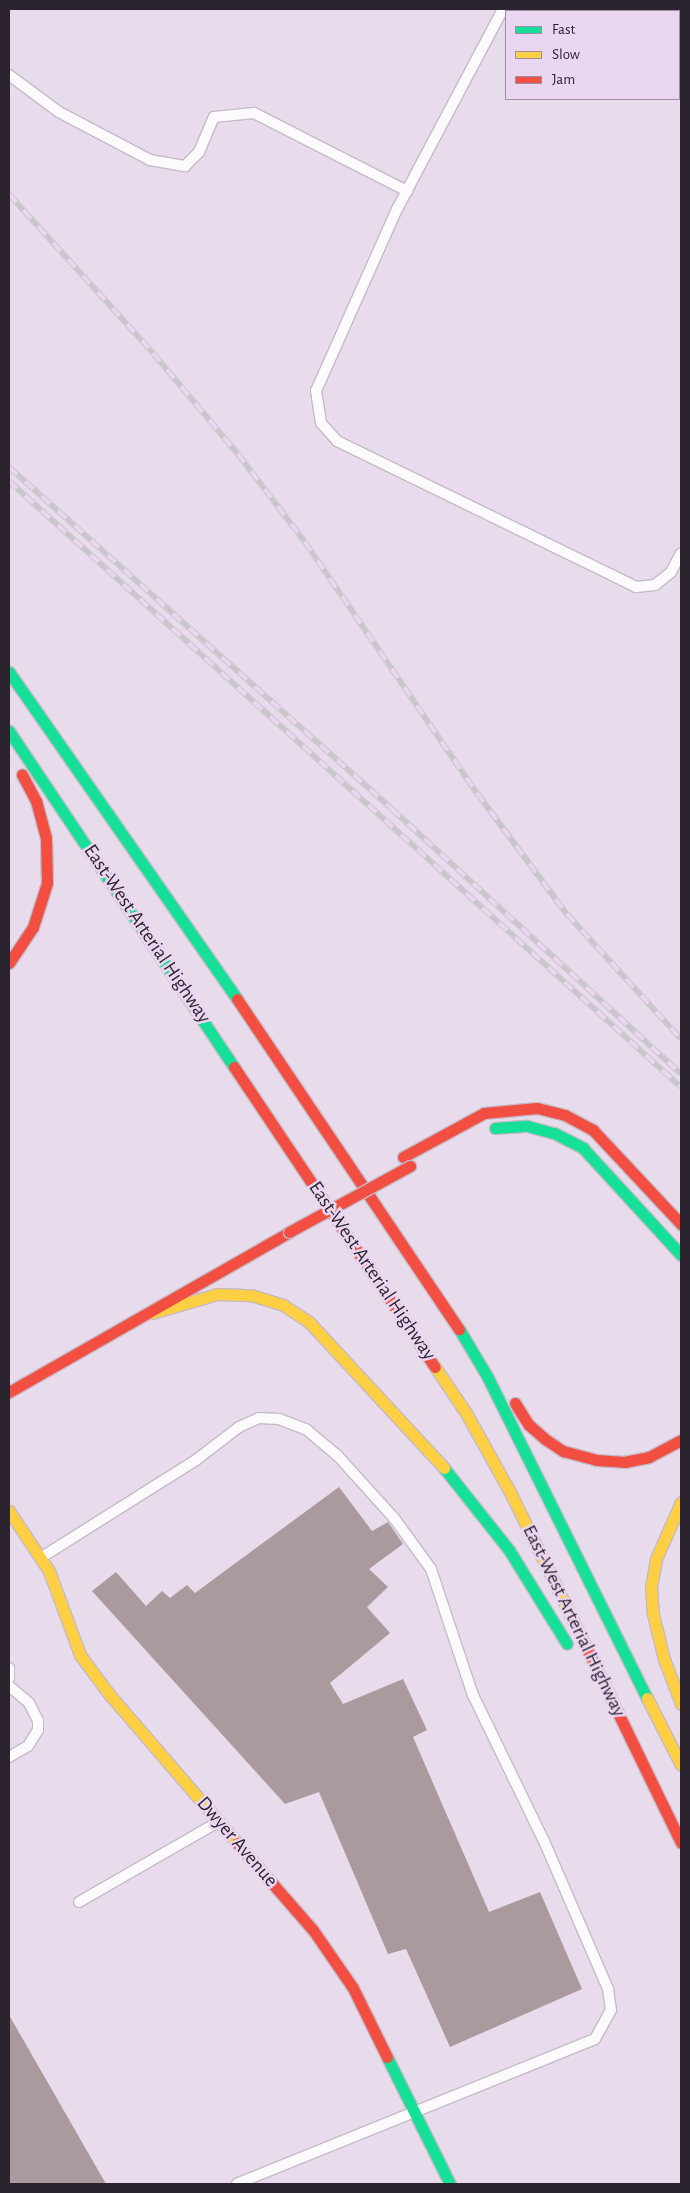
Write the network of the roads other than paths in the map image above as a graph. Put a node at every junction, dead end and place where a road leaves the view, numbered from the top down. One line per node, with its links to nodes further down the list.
1 (503, 9): 3 (lane)
2 (9, 75): 3 (lane)
3 (408, 191): 4 (lane)
4 (681, 553)
5 (9, 672): 15 (main road, East-West Arterial Highway)
6 (9, 731): 29 (main road, East-West Arterial Highway)
7 (9, 749): 8 (main road)
8 (9, 964)
9 (406, 1161): 10 (main road); 11 (main road, bridge); 12 (main road)
10 (681, 1224)
11 (286, 1227): 13 (main road); 14 (main road)
12 (681, 1254)
13 (215, 1260)
14 (152, 1313): 16 (main road); 21 (main road)
15 (456, 1324): 17 (main road); 28 (main road, East-West Arterial Highway)
16 (9, 1392)
17 (681, 1440)
18 (681, 1502): 26 (main road)
19 (9, 1511): 20 (main road, Dwyer Avenue)
20 (42, 1557): 30 (main road, Dwyer Avenue); 33 (lane)
21 (572, 1651)
22 (9, 1668): 24 (lane)
23 (582, 1668): 29 (main road)
24 (9, 1678)
25 (9, 1686): 27 (lane)
26 (681, 1704)
27 (9, 1757)
28 (681, 1765)
29 (661, 1800): 31 (main road, East-West Arterial Highway)
30 (219, 1822): 32 (lane); 33 (main road, Dwyer Avenue)
31 (681, 1843)
32 (79, 1902)
33 (416, 2114): 34 (lane); 35 (main road, Dwyer Avenue)
34 (237, 2184)
35 (450, 2184)

